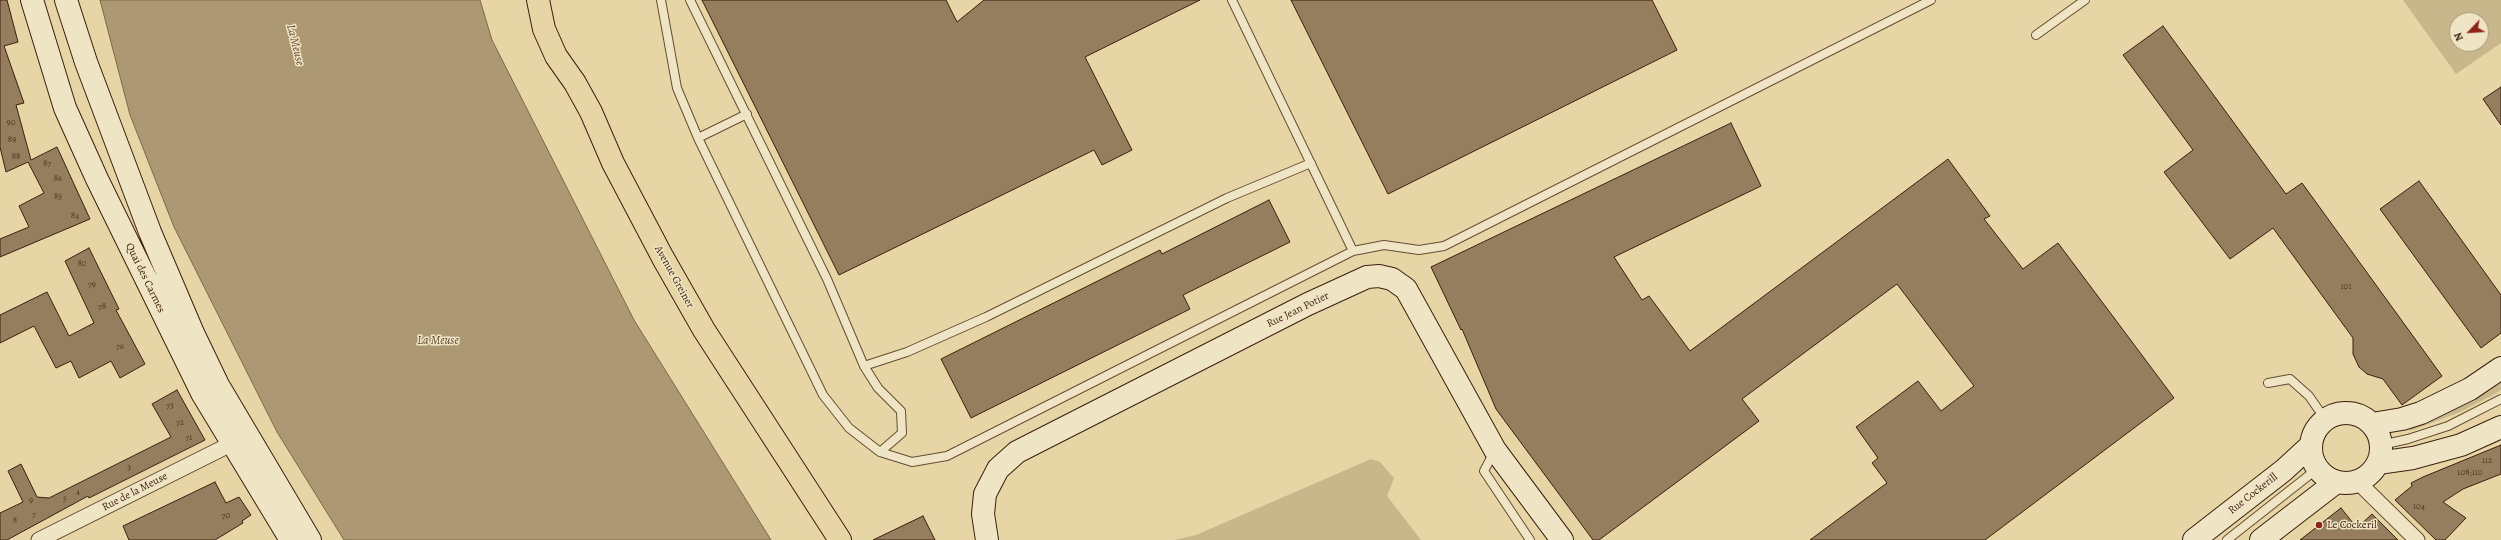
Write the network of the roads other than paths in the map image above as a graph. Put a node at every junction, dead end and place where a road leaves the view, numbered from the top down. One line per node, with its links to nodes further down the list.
1 (32, 0): 21 (main road, Quai des Carmes)
2 (66, 0): 31 (main road, Quai des Carmes)
3 (538, 0): 32 (main road, Avenue Greiner)
4 (661, 0): 11 (lane)
5 (690, 0): 10 (lane)
6 (1232, 0): 12 (lane)
7 (1931, 0): 13 (lane)
8 (2084, 0): 9 (lane)
9 (2036, 35)
10 (747, 114): 11 (lane); 14 (lane)
11 (698, 138): 24 (lane)
12 (1311, 163): 13 (lane); 14 (lane)
13 (1353, 251): 24 (lane)
14 (864, 366): 24 (lane)
15 (2501, 368): 19 (main road)
16 (2268, 383): 18 (lane)
17 (2501, 399): 25 (lane)
18 (2325, 419): 19 (main road); 22 (main road)
19 (2372, 424): 25 (main road)
20 (2501, 427): 25 (main road)
21 (231, 444): 29 (street, Rue de la Meuse); 30 (main road, Quai des Carmes)
22 (2310, 446): 26 (main road); 36 (main road, Rue Cockerill)
23 (1495, 450): 33 (main road, Rue Jean Potier); 34 (lane); 35 (main road, Rue Jean Potier)
24 (880, 452)
25 (2380, 454): 27 (main road)
26 (2317, 469): 28 (main road); 37 (lane, Rue Cockerill)
27 (2358, 482): 28 (main road); 39 (street)
28 (2335, 483): 38 (main road)
29 (39, 540)
30 (291, 540)
31 (310, 540)
32 (840, 540)
33 (987, 540)
34 (1530, 540)
35 (1562, 540)
36 (2194, 540)
37 (2227, 540)
38 (2261, 540)
39 (2417, 540)

